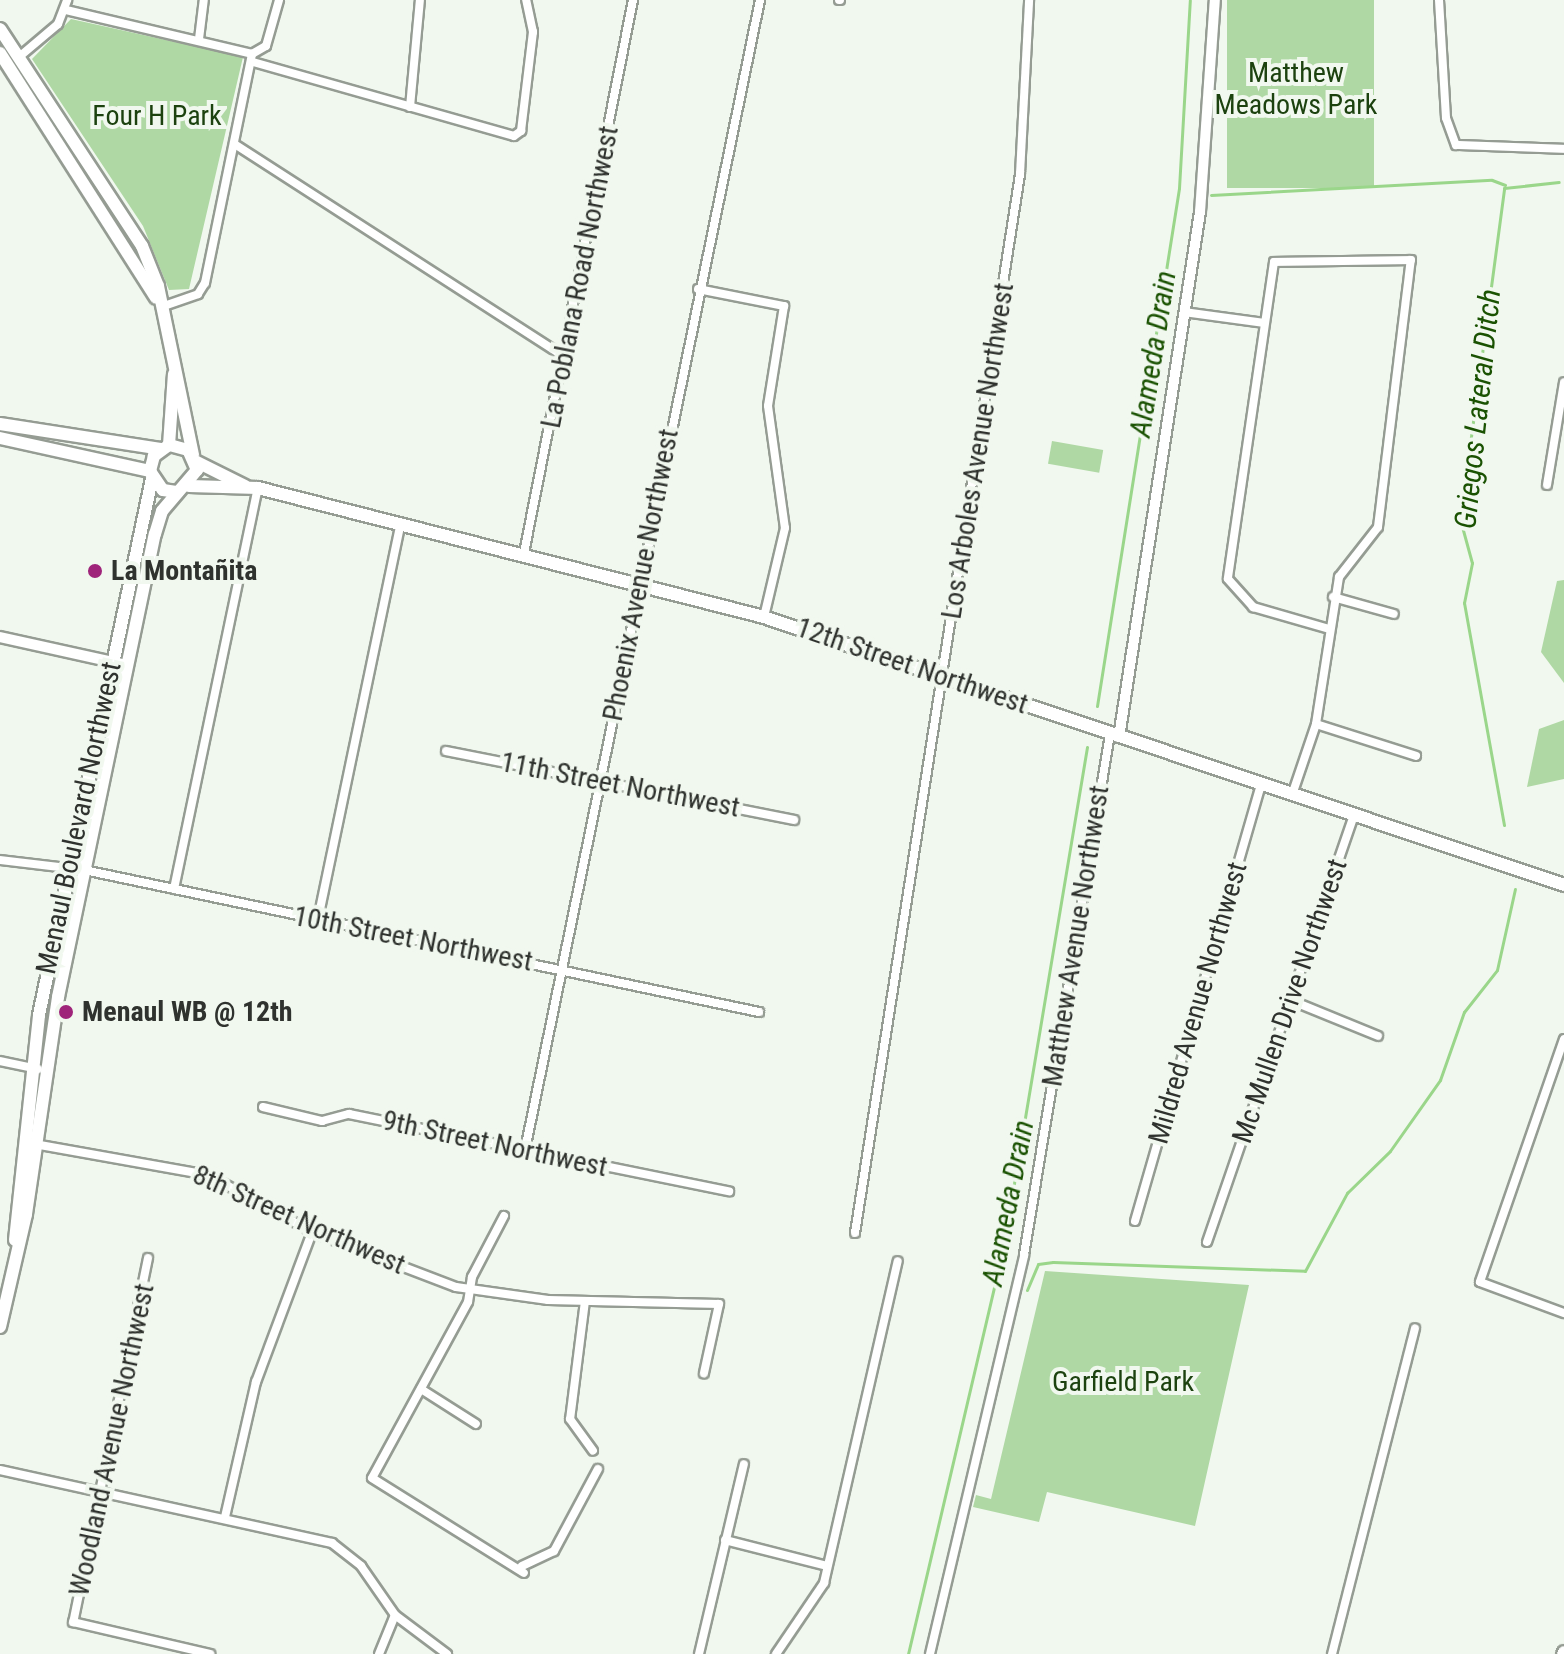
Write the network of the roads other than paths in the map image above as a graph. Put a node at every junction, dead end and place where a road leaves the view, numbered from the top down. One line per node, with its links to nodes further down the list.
1 (204, 0): 12 (street)
2 (279, 0): 15 (street)
3 (420, 0): 16 (street)
4 (526, 0): 16 (street)
5 (633, 0): 23 (street, La Poblana Road Northwest)
6 (760, 0): 19 (street, Phoenix Avenue Northwest)
7 (1029, 0): 44 (street, Los Arboles Avenue Northwest)
8 (1215, 0): 21 (street, Matthew Avenue Northwest)
9 (1439, 0): 18 (street)
10 (67, 5): 12 (street); 14 (street)
11 (0, 29): 14 (main road)
12 (199, 39): 15 (street)
13 (0, 53): 20 (main road)
14 (19, 57): 20 (main road)
15 (252, 58): 16 (street); 17 (street)
16 (410, 107)
17 (236, 145): 20 (street); 23 (street)
18 (1564, 149)
19 (698, 289): 36 (street, Phoenix Avenue Northwest); 39 (street)
20 (158, 302): 24 (main road)
21 (1184, 312): 22 (street); 46 (street, Matthew Avenue Northwest)
22 (1264, 323): 37 (street); 40 (street)
23 (565, 357): 35 (street, La Poblana Road Northwest)
24 (174, 374): 28 (main road); 29 (main road)
25 (1564, 382): 31 (street)
26 (0, 424): 28 (main road)
27 (0, 438): 30 (main road)
28 (166, 447): 29 (main road, 12th Street Northwest); 30 (main road, Menaul Boulevard Northwest)
29 (195, 459): 32 (main road, 12th Street Northwest); 33 (main road, Menaul Boulevard Northwest)
30 (151, 475): 33 (main road); 42 (main road, Menaul Boulevard Northwest)
31 (1547, 485)
32 (253, 487): 33 (main road, 12th Street Northwest); 34 (main road, 12th Street Northwest); 58 (street)
33 (184, 489): 43 (main road, Menaul Boulevard Northwest)
34 (401, 523): 35 (main road, 12th Street Northwest); 59 (street)
35 (524, 553): 36 (main road, 12th Street Northwest)
36 (638, 581): 39 (main road, 12th Street Northwest); 49 (street, Phoenix Avenue Northwest)
37 (1333, 597): 38 (street); 40 (street)
38 (1394, 614)
39 (764, 617): 44 (main road, 12th Street Northwest)
40 (1329, 629): 45 (street)
41 (0, 637): 42 (street)
42 (110, 661): 43 (street); 56 (main road, Menaul Boulevard Northwest)
43 (126, 665): 55 (main road, Menaul Boulevard Northwest)
44 (943, 677): 46 (main road, 12th Street Northwest); 76 (street, Los Arboles Avenue Northwest)
45 (1316, 724): 48 (street); 51 (street)
46 (1114, 735): 50 (main road, 12th Street Northwest); 103 (street, Matthew Avenue Northwest)
47 (446, 751): 49 (street, 11th Street Northwest)
48 (1416, 756)
49 (600, 781): 53 (street, 11th Street Northwest); 60 (street, Phoenix Avenue Northwest)
50 (1261, 785): 51 (main road, 12th Street Northwest); 74 (street, Mildred Avenue Northwest)
51 (1292, 795): 52 (main road, 12th Street Northwest)
52 (1354, 815): 57 (main road, 12th Street Northwest); 61 (street, Mc Mullen Drive Northwest)
53 (794, 820)
54 (0, 860): 56 (street, 10th Street Northwest)
55 (84, 870): 56 (street, 10th Street Northwest); 58 (street, 10th Street Northwest); 67 (main road, Menaul Boulevard Northwest)
56 (68, 871): 66 (main road, Menaul Boulevard Northwest)
57 (1564, 885)
58 (174, 889): 59 (street, 10th Street Northwest)
59 (318, 919): 60 (street, 10th Street Northwest)
60 (560, 968): 62 (street, 10th Street Northwest); 71 (street, Phoenix Avenue Northwest)
61 (1290, 1000): 63 (street); 77 (street, Mc Mullen Drive Northwest)
62 (759, 1012)
63 (1378, 1036)
64 (1564, 1039): 83 (street)
65 (0, 1061): 66 (street)
66 (31, 1068): 67 (street); 69 (main road, Menaul Boulevard Northwest)
67 (47, 1071): 70 (main road, Menaul Boulevard Northwest)
68 (263, 1107): 71 (street, 9th Street Northwest)
69 (22, 1141): 70 (street, 8th Street Northwest); 78 (main road, Menaul Boulevard Northwest)
70 (36, 1144): 75 (street, 8th Street Northwest); 78 (main road, Menaul Boulevard Northwest)
71 (525, 1150): 72 (street, 9th Street Northwest)
72 (729, 1191)
73 (504, 1216): 81 (street)
74 (1135, 1221)
75 (312, 1232): 81 (street, 8th Street Northwest); 94 (street)
76 (855, 1233)
77 (1207, 1242)
78 (15, 1255): 84 (main road, Menaul Boulevard Northwest)
79 (148, 1258): 93 (street, Woodland Avenue Northwest)
80 (898, 1261): 96 (street)
81 (470, 1290): 82 (street, 8th Street Northwest); 87 (street)
82 (585, 1301): 86 (street, 8th Street Northwest); 89 (street)
83 (1564, 1313)
84 (0, 1327)
85 (1415, 1328): 104 (street)
86 (704, 1373)
87 (421, 1389): 88 (street); 91 (street)
88 (476, 1424)
89 (593, 1451)
90 (744, 1464): 95 (street)
91 (598, 1469)
92 (0, 1470): 93 (street)
93 (100, 1491): 94 (street); 98 (street, Woodland Avenue Northwest)
94 (225, 1517): 97 (street)
95 (725, 1540): 96 (street); 101 (street)
96 (827, 1566): 102 (street)
97 (395, 1615): 99 (street); 100 (street)
98 (210, 1654)
99 (379, 1654)
100 (447, 1654)
101 (699, 1654)
102 (776, 1654)
103 (930, 1654)
104 (1332, 1654)

